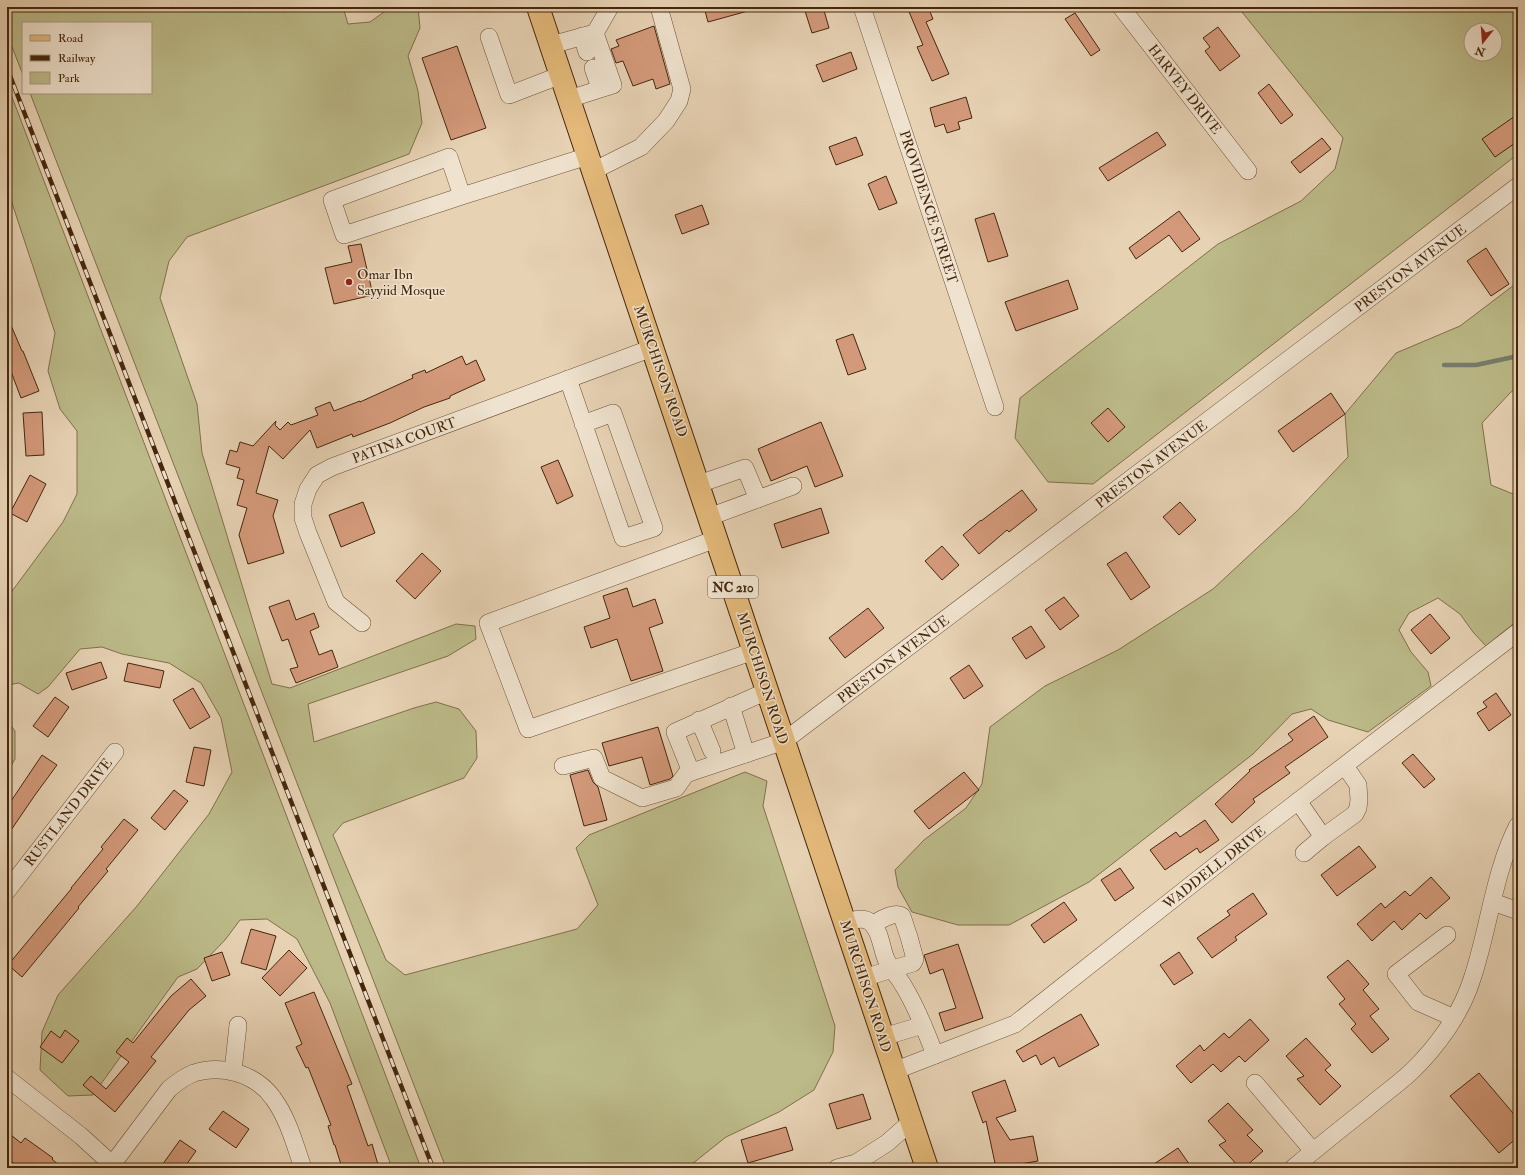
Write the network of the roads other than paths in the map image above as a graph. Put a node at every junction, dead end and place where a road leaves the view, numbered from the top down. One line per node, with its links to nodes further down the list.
1 (539, 7): 8 (main road, MURCHISON ROAD / NC 210)
2 (610, 7): 6 (street)
3 (659, 7): 14 (street)
4 (862, 7): 20 (street, PROVIDENCE STREET)
5 (1121, 7): 15 (street, HARVEY DRIVE)
6 (588, 34): 8 (street); 9 (street); 12 (street)
7 (489, 37): 11 (street)
8 (551, 45): 11 (main road, MURCHISON ROAD / NC 210)
9 (587, 52)
10 (593, 68): 12 (street)
11 (561, 75): 13 (main road, MURCHISON ROAD / NC 210)
12 (600, 88): 13 (street)
13 (569, 99): 14 (main road, MURCHISON ROAD / NC 210)
14 (591, 164): 17 (street); 18 (main road, MURCHISON ROAD / NC 210)
15 (1248, 171)
16 (1518, 186): 33 (street, PRESTON AVENUE)
17 (462, 196): 17 (street)
18 (652, 348): 19 (street, PATINA COURT); 22 (main road, MURCHISON ROAD / NC 210)
19 (568, 379): 21 (street); 27 (street, PATINA COURT)
20 (995, 407)
21 (583, 424): 21 (street)
22 (699, 484): 24 (street); 25 (main road, MURCHISON ROAD / NC 210)
23 (793, 486): 24 (street)
24 (758, 499): 25 (street)
25 (710, 517): 26 (main road, MURCHISON ROAD / NC 210)
26 (716, 538): 29 (main road, MURCHISON ROAD / NC 210); 29 (street)
27 (362, 623)
28 (1518, 632): 38 (street, WADDELL DRIVE)
29 (754, 651): 30 (main road, MURCHISON ROAD / NC 210)
30 (768, 691): 31 (street); 33 (main road, MURCHISON ROAD / NC 210)
31 (731, 706): 32 (street); 36 (street)
32 (699, 720): 34 (street); 39 (street)
33 (784, 741): 36 (street, PRESTON AVENUE); 47 (main road, MURCHISON ROAD / NC 210)
34 (712, 751)
35 (114, 752): 44 (street, RUSTLAND DRIVE)
36 (746, 754): 39 (street, PRESTON AVENUE)
37 (563, 766): 39 (street)
38 (1345, 766): 40 (street, WADDELL DRIVE); 42 (street)
39 (691, 772)
40 (1298, 801): 42 (street); 56 (street, WADDELL DRIVE)
41 (1518, 825): 45 (street)
42 (1323, 837): 43 (street)
43 (1304, 853)
44 (7, 892)
45 (1493, 902): 46 (street); 52 (street)
46 (1518, 910)
47 (845, 923): 48 (street); 51 (main road, MURCHISON ROAD / NC 210)
48 (873, 924): 50 (street); 50 (street)
49 (1447, 936): 52 (street)
50 (891, 969): 51 (street); 54 (street)
51 (863, 978): 55 (main road, MURCHISON ROAD / NC 210)
52 (1454, 1018): 62 (street)
53 (238, 1025): 58 (street)
54 (923, 1025): 55 (street); 56 (street)
55 (883, 1037): 57 (main road, MURCHISON ROAD / NC 210)
56 (935, 1055): 57 (street, WADDELL DRIVE)
57 (894, 1071): 61 (main road, MURCHISON ROAD / NC 210)
58 (233, 1072): 63 (street); 64 (street)
59 (7, 1078): 63 (street)
60 (1255, 1083): 62 (street)
61 (912, 1122): 65 (street); 66 (main road, MURCHISON ROAD / NC 210)
62 (1313, 1152): 67 (street)
63 (112, 1167)
64 (303, 1168)
65 (838, 1168)
66 (927, 1168)
67 (1293, 1168)

